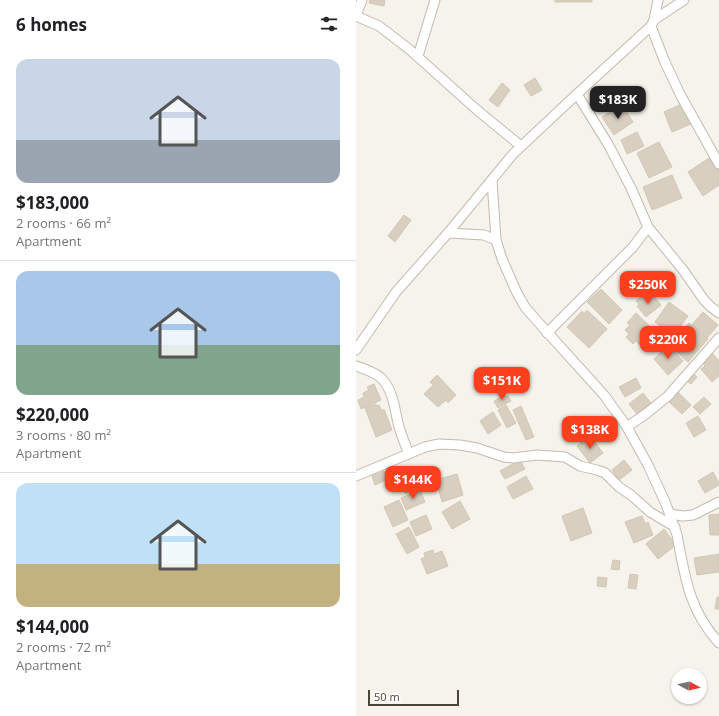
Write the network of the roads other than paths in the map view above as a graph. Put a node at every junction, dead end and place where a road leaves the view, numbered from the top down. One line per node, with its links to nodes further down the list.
1 (362, 0): 5 (street)
2 (436, 0): 7 (street)
3 (658, 0): 6 (street)
4 (684, 0): 6 (street)
5 (356, 16): 7 (street)
6 (653, 23): 8 (street); 10 (street)
7 (418, 56): 9 (street)
8 (577, 94): 9 (street); 12 (street)
9 (521, 146): 11 (street)
10 (719, 164)
11 (492, 180): 13 (street); 14 (street)
12 (648, 227): 15 (street); 16 (street)
13 (448, 233): 14 (street); 18 (street)
14 (496, 240): 16 (street)
15 (719, 313)
16 (547, 333): 20 (street)
17 (719, 338): 20 (street)
18 (356, 350)
19 (356, 366): 21 (street)
20 (627, 427): 24 (street)
21 (409, 454): 22 (street); 25 (street)
22 (356, 476)
23 (719, 502): 24 (street)
24 (670, 514): 25 (street)
25 (675, 527): 26 (street)
26 (719, 643)

